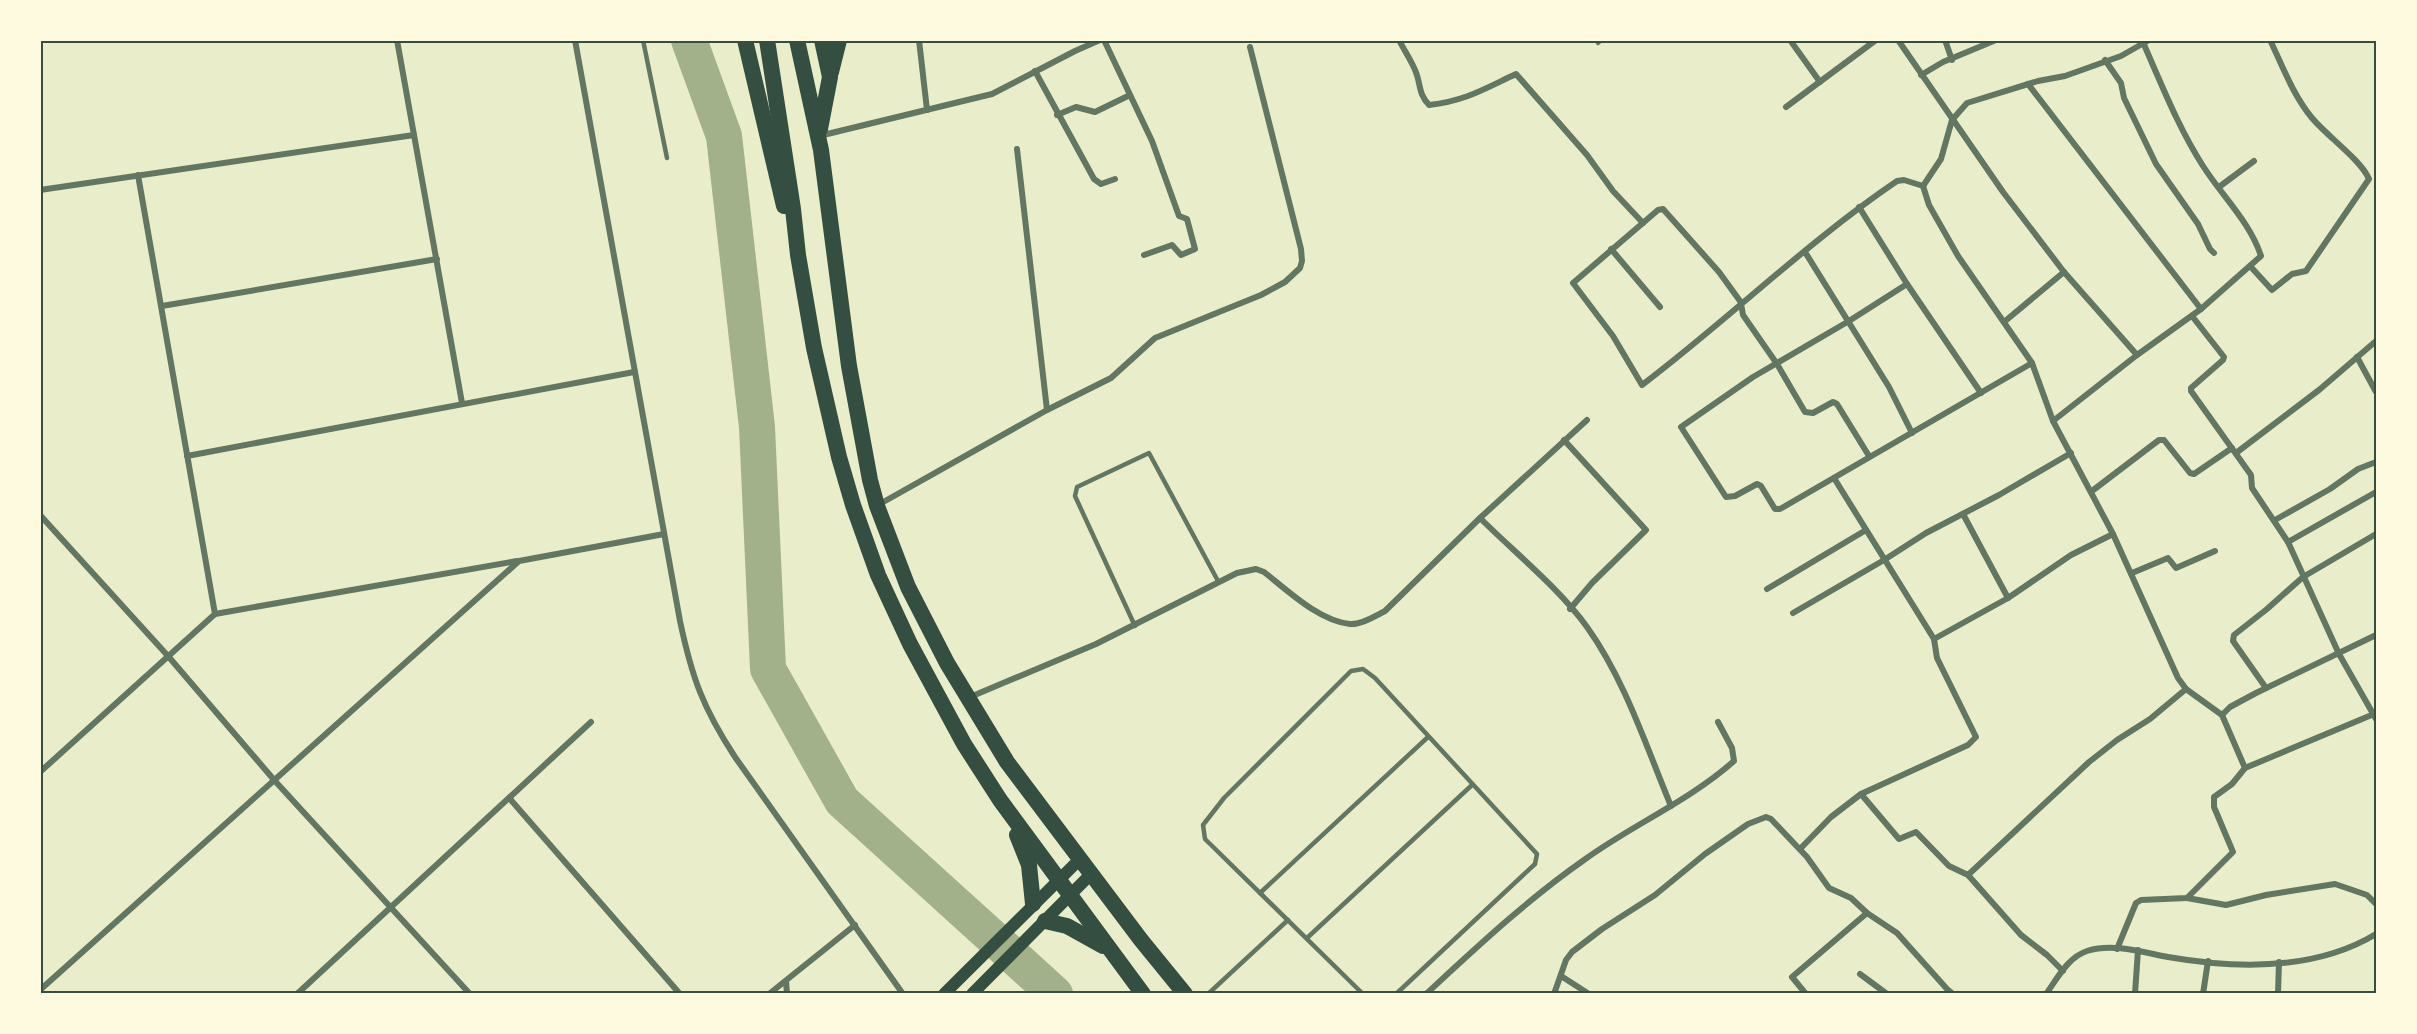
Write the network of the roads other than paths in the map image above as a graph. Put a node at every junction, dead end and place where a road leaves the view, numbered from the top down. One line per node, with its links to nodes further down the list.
1 (397, 40): 33 (street)
2 (575, 40): 65 (street)
3 (643, 40): 35 (lane)
4 (745, 40): 47 (highway)
5 (767, 40): 47 (highway)
6 (797, 40): 32 (highway)
7 (822, 40): 24 (highway)
8 (839, 40): 24 (highway)
9 (919, 40): 29 (street)
10 (1102, 40): 22 (street); 27 (street)
11 (1399, 40): 43 (street)
12 (1790, 40): 25 (street)
13 (1876, 40): 25 (street)
14 (1898, 40): 23 (street)
15 (1945, 40): 20 (street)
16 (1996, 40): 20 (street)
17 (2271, 40): 50 (street)
18 (2145, 42): 21 (street); 40 (street)
19 (1250, 47): 69 (street)
20 (1952, 60): 23 (street)
21 (2105, 60): 26 (street); 46 (street)
22 (1035, 71): 29 (street); 30 (street)
23 (1921, 75): 31 (street)
24 (830, 77): 32 (highway)
25 (1820, 82): 28 (street)
26 (2028, 84): 31 (street); 56 (street)
27 (1130, 94): 30 (street); 48 (street)
28 (1786, 107)
29 (927, 110): 32 (street)
30 (1057, 115): 38 (street)
31 (1952, 120): 39 (street); 51 (street)
32 (817, 128): 82 (highway)
33 (414, 135): 37 (street); 49 (street)
34 (1017, 149): 69 (street)
35 (667, 158)
36 (2254, 161): 40 (street)
37 (138, 175): 41 (street); 54 (street)
38 (1115, 179)
39 (1923, 186): 42 (street); 59 (street)
40 (2219, 187): 50 (street)
41 (40, 190)
42 (1859, 207): 45 (street); 52 (street)
43 (1642, 223): 44 (street); 53 (street)
44 (1611, 249): 53 (street); 55 (street)
45 (1805, 252): 53 (street); 58 (street)
46 (2214, 253)
47 (798, 255): 122 (highway)
48 (1144, 255)
49 (437, 259): 54 (street); 68 (street)
50 (2250, 266): 56 (street)
51 (2064, 272): 59 (street); 61 (street)
52 (1907, 284): 58 (street); 67 (street)
53 (1741, 303): 64 (street)
54 (162, 306): 76 (street)
55 (1660, 307)
56 (2201, 309): 57 (street)
57 (2192, 316): 61 (street); 74 (street)
58 (1850, 321): 64 (street); 72 (street)
59 (2004, 322): 63 (street)
60 (2376, 341): 62 (street)
61 (2137, 355): 71 (street)
62 (2357, 357): 66 (street); 74 (street)
63 (2032, 363): 67 (street); 71 (street)
64 (1777, 364): 77 (street); 79 (street)
65 (634, 372): 68 (street); 88 (street)
66 (2376, 392)
67 (1981, 393): 72 (street)
68 (462, 403): 76 (street)
69 (1047, 410): 82 (street)
70 (1587, 420): 73 (street)
71 (2054, 421): 75 (street)
72 (1911, 433): 77 (street)
73 (1564, 440): 85 (street); 100 (street)
74 (2234, 451): 80 (street); 86 (street)
75 (2071, 453): 80 (street); 83 (street)
76 (187, 456): 101 (street)
77 (1869, 456): 79 (street)
78 (2376, 462): 86 (street)
79 (1834, 478): 87 (street)
80 (2092, 490): 89 (street)
81 (2376, 492): 91 (street)
82 (877, 506): 110 (highway)
83 (1964, 514): 93 (street); 99 (street)
84 (40, 515): 107 (street)
85 (1480, 518): 97 (street); 100 (street)
86 (2275, 520): 91 (street)
87 (1866, 530): 93 (street); 98 (street)
88 (664, 534): 94 (street); 137 (street)
89 (2113, 534): 95 (street); 99 (street)
90 (2376, 534): 96 (street)
91 (2288, 542): 96 (street)
92 (2215, 551): 95 (street)
93 (1884, 560): 102 (street); 105 (street)
94 (519, 561): 101 (street); 118 (street)
95 (2132, 573): 109 (street)
96 (2303, 577): 106 (street); 108 (street)
97 (1218, 581): 103 (street); 103 (lane)
98 (1767, 589)
99 (2008, 598): 105 (street)
100 (1570, 609): 123 (street)
101 (215, 614): 107 (street)
102 (1793, 614)
103 (1135, 626): 110 (street)
104 (2376, 635): 106 (street)
105 (1934, 639): 120 (street)
106 (2339, 654): 108 (street); 112 (street)
107 (168, 656): 117 (street); 118 (street)
108 (2266, 688): 111 (street)
109 (2186, 689): 111 (street); 127 (street)
110 (967, 698): 125 (highway)
111 (2222, 715): 116 (street)
112 (2375, 717): 116 (street)
113 (591, 722): 121 (street)
114 (1718, 722): 123 (street)
115 (1428, 737): 119 (lane); 129 (lane); 129 (lane)
116 (2245, 768): 131 (street)
117 (40, 772)
118 (275, 781): 133 (street); 150 (street)
119 (1472, 785): 140 (lane); 163 (lane)
120 (1861, 794): 124 (street); 127 (street)
121 (510, 799): 133 (street); 153 (street)
122 (1000, 800): 128 (highway); 134 (highway)
123 (1671, 806): 164 (street)
124 (1800, 849): 135 (street); 148 (street)
125 (1080, 859): 126 (highway); 128 (main road)
126 (1090, 874): 130 (main road); 160 (highway)
127 (1968, 875): 146 (street)
128 (1058, 879): 130 (highway); 134 (main road)
129 (1260, 893): 136 (lane)
130 (1070, 895): 138 (main road); 143 (highway)
131 (2187, 898): 132 (street); 141 (street)
132 (2376, 904)
133 (392, 907): 151 (street); 152 (street)
134 (1029, 907): 157 (main road)
135 (1867, 913): 167 (street); 169 (street)
136 (1288, 920): 140 (lane); 161 (lane)
137 (855, 925): 149 (street); 156 (street)
138 (1040, 926): 143 (highway); 158 (main road)
139 (2376, 934): 145 (street)
140 (1307, 938): 162 (lane)
141 (2117, 948): 142 (street); 146 (street)
142 (2138, 950): 144 (street); 171 (street)
143 (1112, 952): 159 (highway)
144 (2208, 961): 145 (street); 172 (street)
145 (2280, 962): 173 (street)
146 (2063, 971): 170 (street)
147 (1860, 974): 168 (street)
148 (1561, 976): 165 (street); 166 (street)
149 (786, 981): 154 (street); 155 (street)
150 (40, 990)
151 (297, 993)
152 (470, 993)
153 (681, 993)
154 (770, 993)
155 (787, 993)
156 (903, 993)
157 (944, 993)
158 (972, 993)
159 (1143, 993)
160 (1185, 993)
161 (1208, 993)
162 (1363, 993)
163 (1396, 993)
164 (1426, 993)
165 (1554, 993)
166 (1589, 993)
167 (1806, 993)
168 (1887, 993)
169 (1953, 993)
170 (2046, 993)
171 (2135, 993)
172 (2203, 993)
173 (2278, 993)

